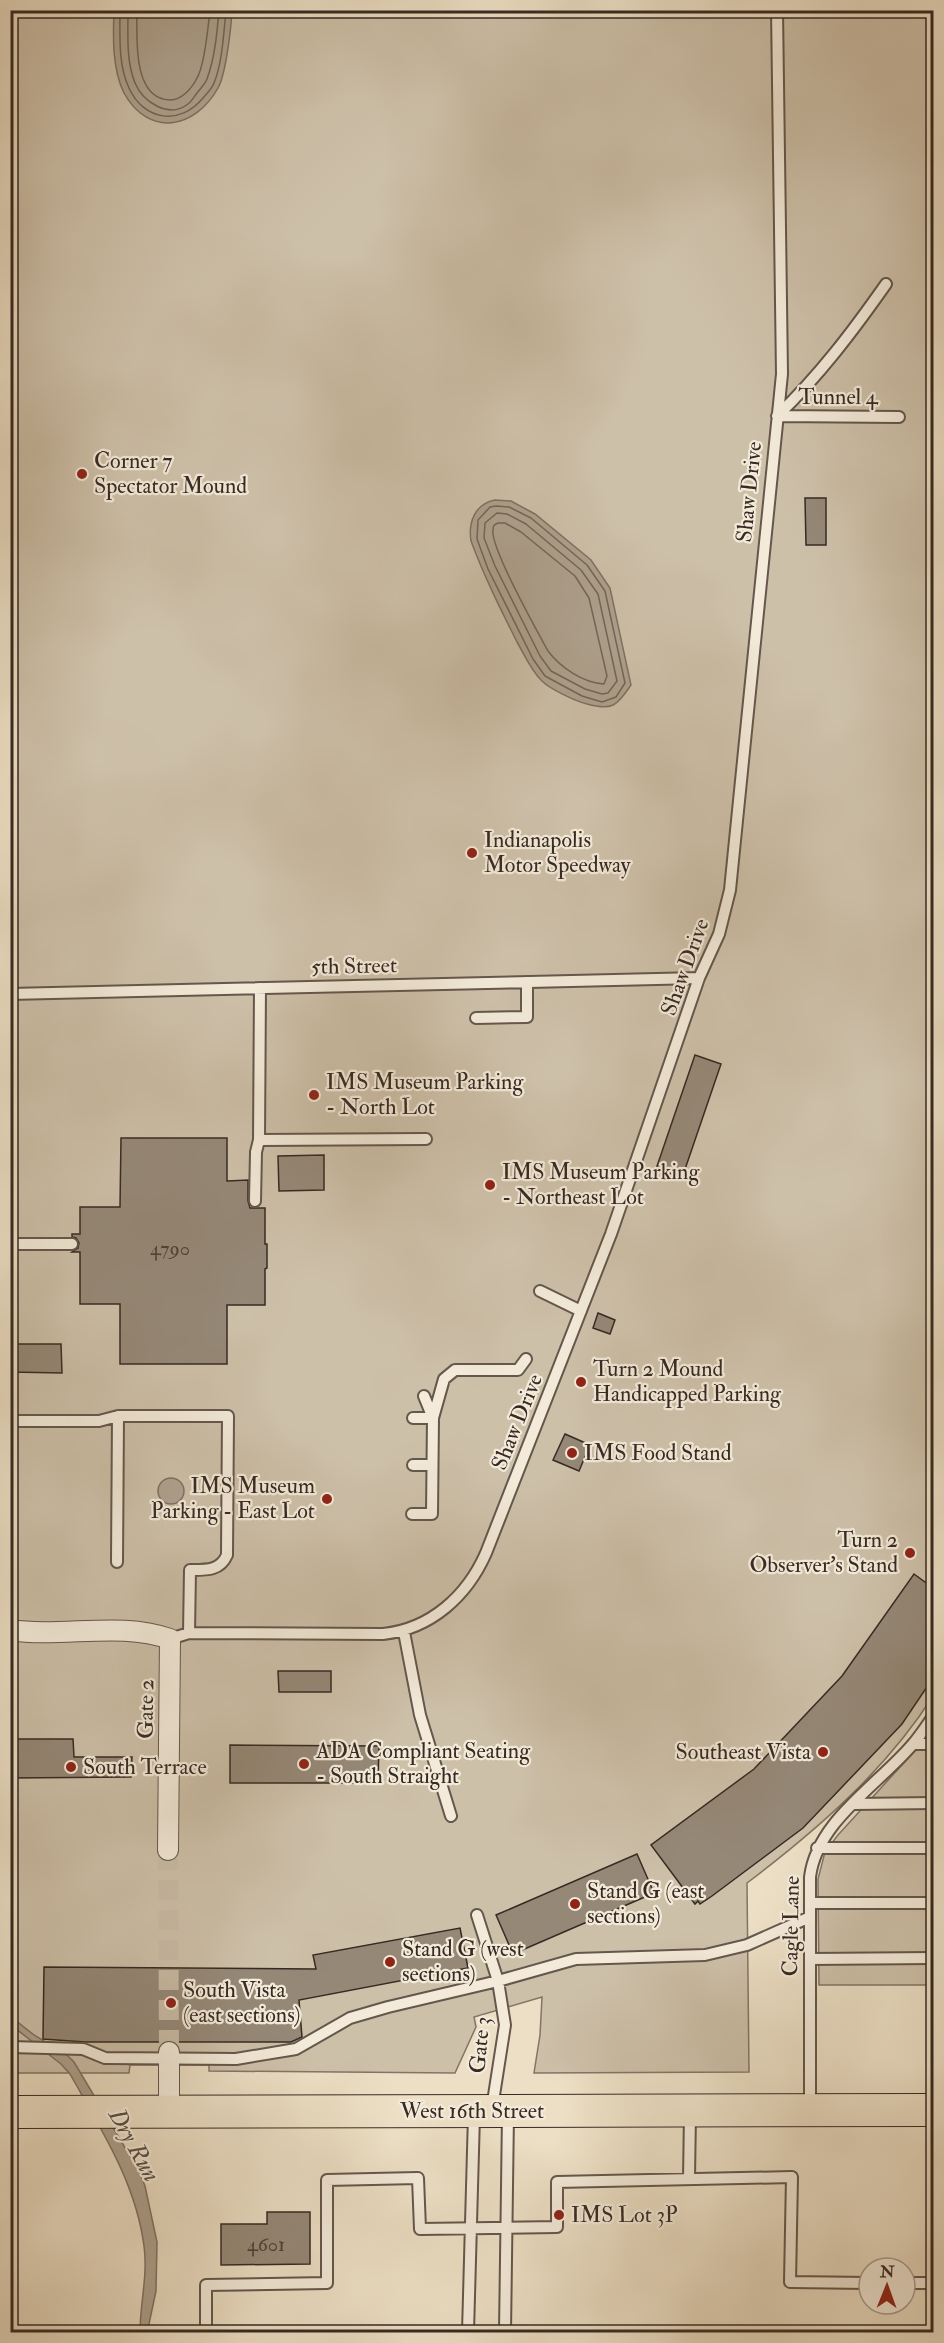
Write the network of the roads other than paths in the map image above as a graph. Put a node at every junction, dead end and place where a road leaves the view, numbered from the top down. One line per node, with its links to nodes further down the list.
1 (777, 10): 3 (lane, Shaw Drive)
2 (886, 284): 3 (lane)
3 (777, 416): 4 (lane, Tunnel 4); 5 (lane, Shaw Drive)
4 (899, 417)
5 (699, 978): 6 (lane, 5th Street); 16 (lane, Shaw Drive)
6 (527, 982): 7 (lane, 5th Street); 9 (lane)
7 (260, 988): 8 (lane, 5th Street); 11 (lane)
8 (10, 994)
9 (476, 1018)
10 (426, 1139): 11 (lane)
11 (259, 1140): 12 (lane)
12 (255, 1202)
13 (10, 1244): 14 (lane)
14 (72, 1244)
15 (540, 1291): 16 (lane)
16 (581, 1311): 28 (lane, Shaw Drive)
17 (526, 1359): 21 (lane)
18 (424, 1396): 21 (lane)
19 (118, 1416): 22 (lane); 26 (lane); 29 (lane)
20 (413, 1418): 21 (lane)
21 (433, 1418): 24 (lane)
22 (10, 1420)
23 (413, 1465): 24 (lane)
24 (432, 1465): 25 (lane)
25 (412, 1514)
26 (117, 1562)
27 (10, 1630): 29 (street)
28 (404, 1632): 29 (lane, Shaw Drive); 35 (lane)
29 (180, 1636): 38 (street, Gate 2)
30 (933, 1715): 31 (lane, Cagle Lane)
31 (913, 1744): 32 (lane); 34 (lane, Cagle Lane)
32 (933, 1744)
33 (933, 1803): 34 (lane)
34 (854, 1804): 36 (lane, Cagle Lane)
35 (451, 1816)
36 (817, 1848): 37 (lane); 39 (lane, Cagle Lane)
37 (933, 1848)
38 (168, 1850)
39 (810, 1903): 40 (lane); 42 (lane, Cagle Lane)
40 (933, 1903)
41 (477, 1915): 45 (lane, Gate 3)
42 (810, 1917): 44 (lane, Cagle Lane); 45 (lane)
43 (933, 1958): 44 (lane)
44 (810, 1959): 48 (lane, Cagle Lane)
45 (498, 1982): 47 (lane); 53 (lane, Gate 3)
46 (10, 2048): 47 (lane)
47 (169, 2056): 52 (street)
48 (810, 2110): 49 (main road, West 16th Street); 50 (main road, West 16th Street)
49 (933, 2110)
50 (690, 2111): 53 (main road, West 16th Street); 54 (lane)
51 (10, 2112): 52 (main road, West 16th Street)
52 (169, 2112): 53 (main road, West 16th Street)
53 (491, 2112): 55 (lane); 56 (lane)
54 (689, 2179): 56 (lane); 57 (lane)
55 (471, 2229): 56 (lane); 60 (lane); 61 (lane)
56 (506, 2229): 62 (lane)
57 (857, 2283)
58 (917, 2283): 59 (lane)
59 (933, 2283)
60 (206, 2332)
61 (468, 2332)
62 (505, 2332)

